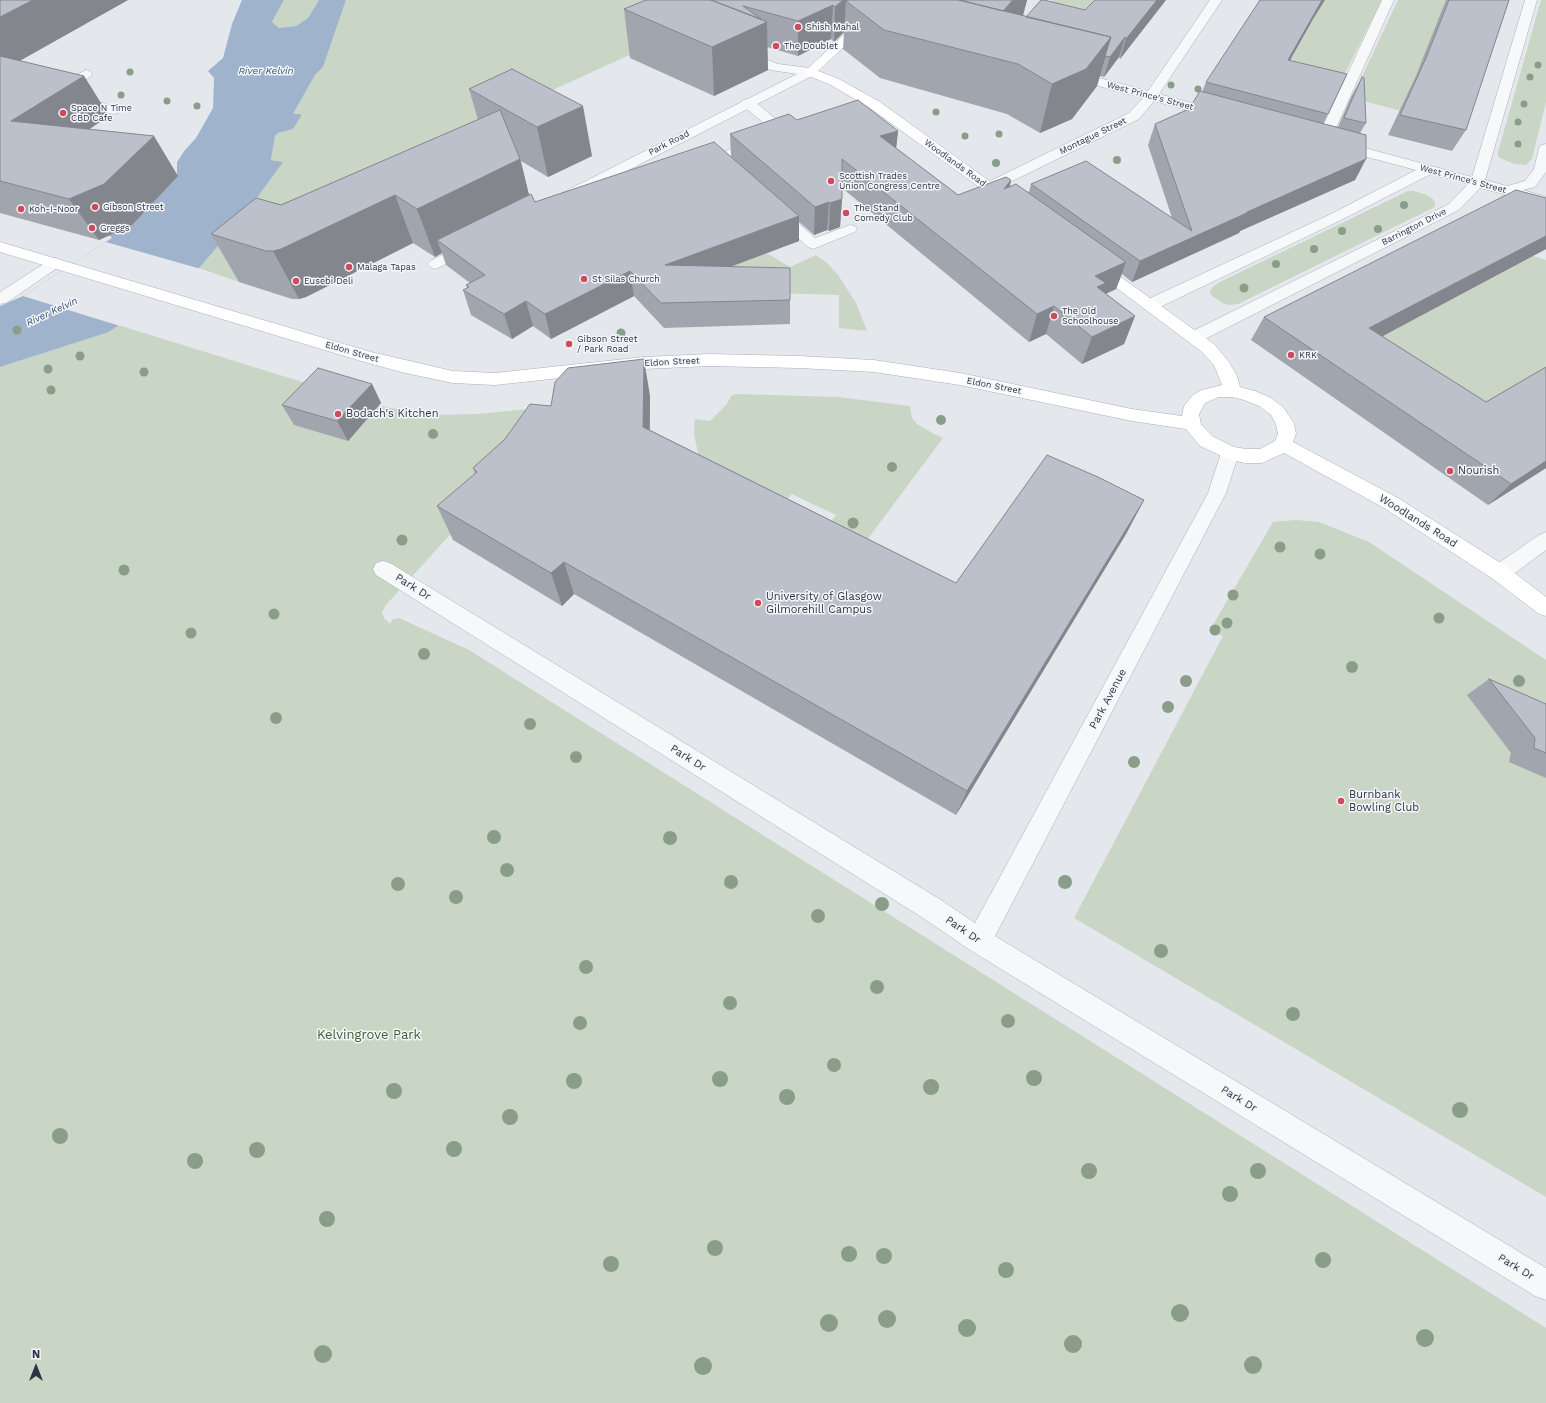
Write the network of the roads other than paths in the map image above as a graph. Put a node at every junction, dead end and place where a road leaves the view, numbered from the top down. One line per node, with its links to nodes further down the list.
1 (888, 0): 5 (street, Park Road)
2 (1216, 0): 11 (street, Montague Street)
3 (1388, 0): 16 (street)
4 (1531, 0): 20 (street, Barrington Drive)
5 (865, 21): 6 (street); 9 (street, Park Road)
6 (878, 24)
7 (729, 49): 9 (street)
8 (1059, 71): 11 (street, West Prince's Street)
9 (810, 72): 12 (street, Park Road); 21 (street, Woodlands Road)
10 (86, 74): 13 (street)
11 (1151, 95): 14 (street, West Prince's Street); 21 (street, Montague Street)
12 (748, 103): 19 (street); 25 (street, Park Road)
13 (113, 110)
14 (1234, 118)
15 (1308, 137): 16 (street, West Prince's Street)
16 (1323, 141): 18 (street, West Prince's Street)
17 (1546, 148): 22 (street)
18 (1428, 170): 20 (street, West Prince's Street); 34 (street)
19 (741, 180)
20 (1477, 183): 22 (street, West Prince's Street); 35 (street, Barrington Drive)
21 (989, 187): 26 (street, Woodlands Road)
22 (1505, 191): 24 (street, West Prince's Street)
23 (765, 201): 27 (street)
24 (1546, 201)
25 (553, 203)
26 (1020, 210)
27 (850, 229)
28 (483, 239): 31 (street)
29 (0, 247): 32 (street)
30 (1083, 256): 34 (street)
31 (435, 264)
32 (61, 265): 33 (street); 37 (street, Eldon Street)
33 (0, 299)
34 (1150, 305): 35 (street)
35 (1195, 337): 36 (street)
36 (1232, 391): 37 (street); 38 (street)
37 (1192, 424): 39 (street)
38 (1283, 445): 39 (street); 42 (street, Woodlands Road)
39 (1230, 453): 44 (street, Park Avenue)
40 (1546, 540): 42 (street)
41 (384, 569): 44 (street, Park Dr)
42 (1500, 573): 43 (street, Woodlands Road)
43 (1546, 608)
44 (979, 941): 45 (street, Park Dr)
45 (1546, 1285)

